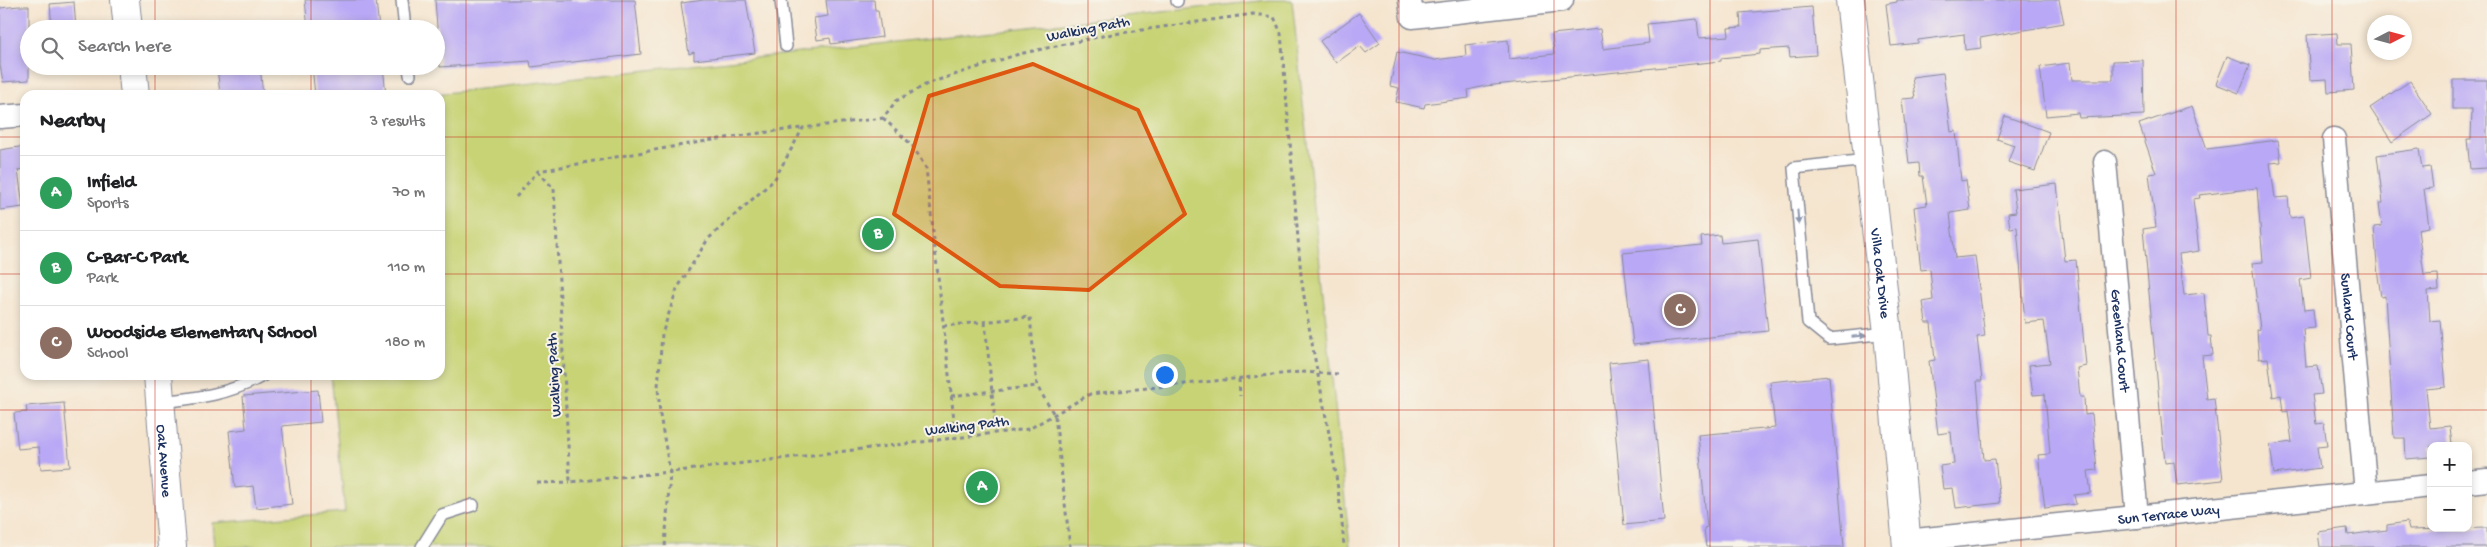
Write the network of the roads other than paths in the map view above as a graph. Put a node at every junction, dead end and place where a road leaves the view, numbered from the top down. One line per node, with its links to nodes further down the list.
1 (125, 0): 7 (street)
2 (402, 0): 8 (lane)
3 (781, 0): 9 (lane)
4 (1410, 0): 5 (street)
5 (1562, 0)
6 (1850, 0): 15 (street, Villa Oak Drive)
7 (127, 20)
8 (405, 20)
9 (786, 46)
10 (133, 75): 11 (street)
11 (135, 90)
12 (20, 115): 13 (street)
13 (0, 117)
14 (2334, 139): 24 (street, Sunland Court)
15 (1868, 160): 17 (street, Villa Oak Drive); 17 (lane, one-way to 17)
16 (2105, 162): 26 (street, Greenland Court)
17 (1888, 333): 27 (street, Villa Oak Drive)
18 (158, 380): 20 (street, Oak Avenue)
19 (254, 380): 20 (lane)
20 (160, 402): 28 (street, Oak Avenue)
21 (2487, 480): 22 (street)
22 (2472, 482)
23 (2427, 486): 24 (street, Sun Terrace Way)
24 (2366, 492): 26 (street, Sun Terrace Way)
25 (473, 505): 29 (lane)
26 (2137, 517): 27 (street, Sun Terrace Way)
27 (1906, 544)
28 (172, 547)
29 (422, 547)

